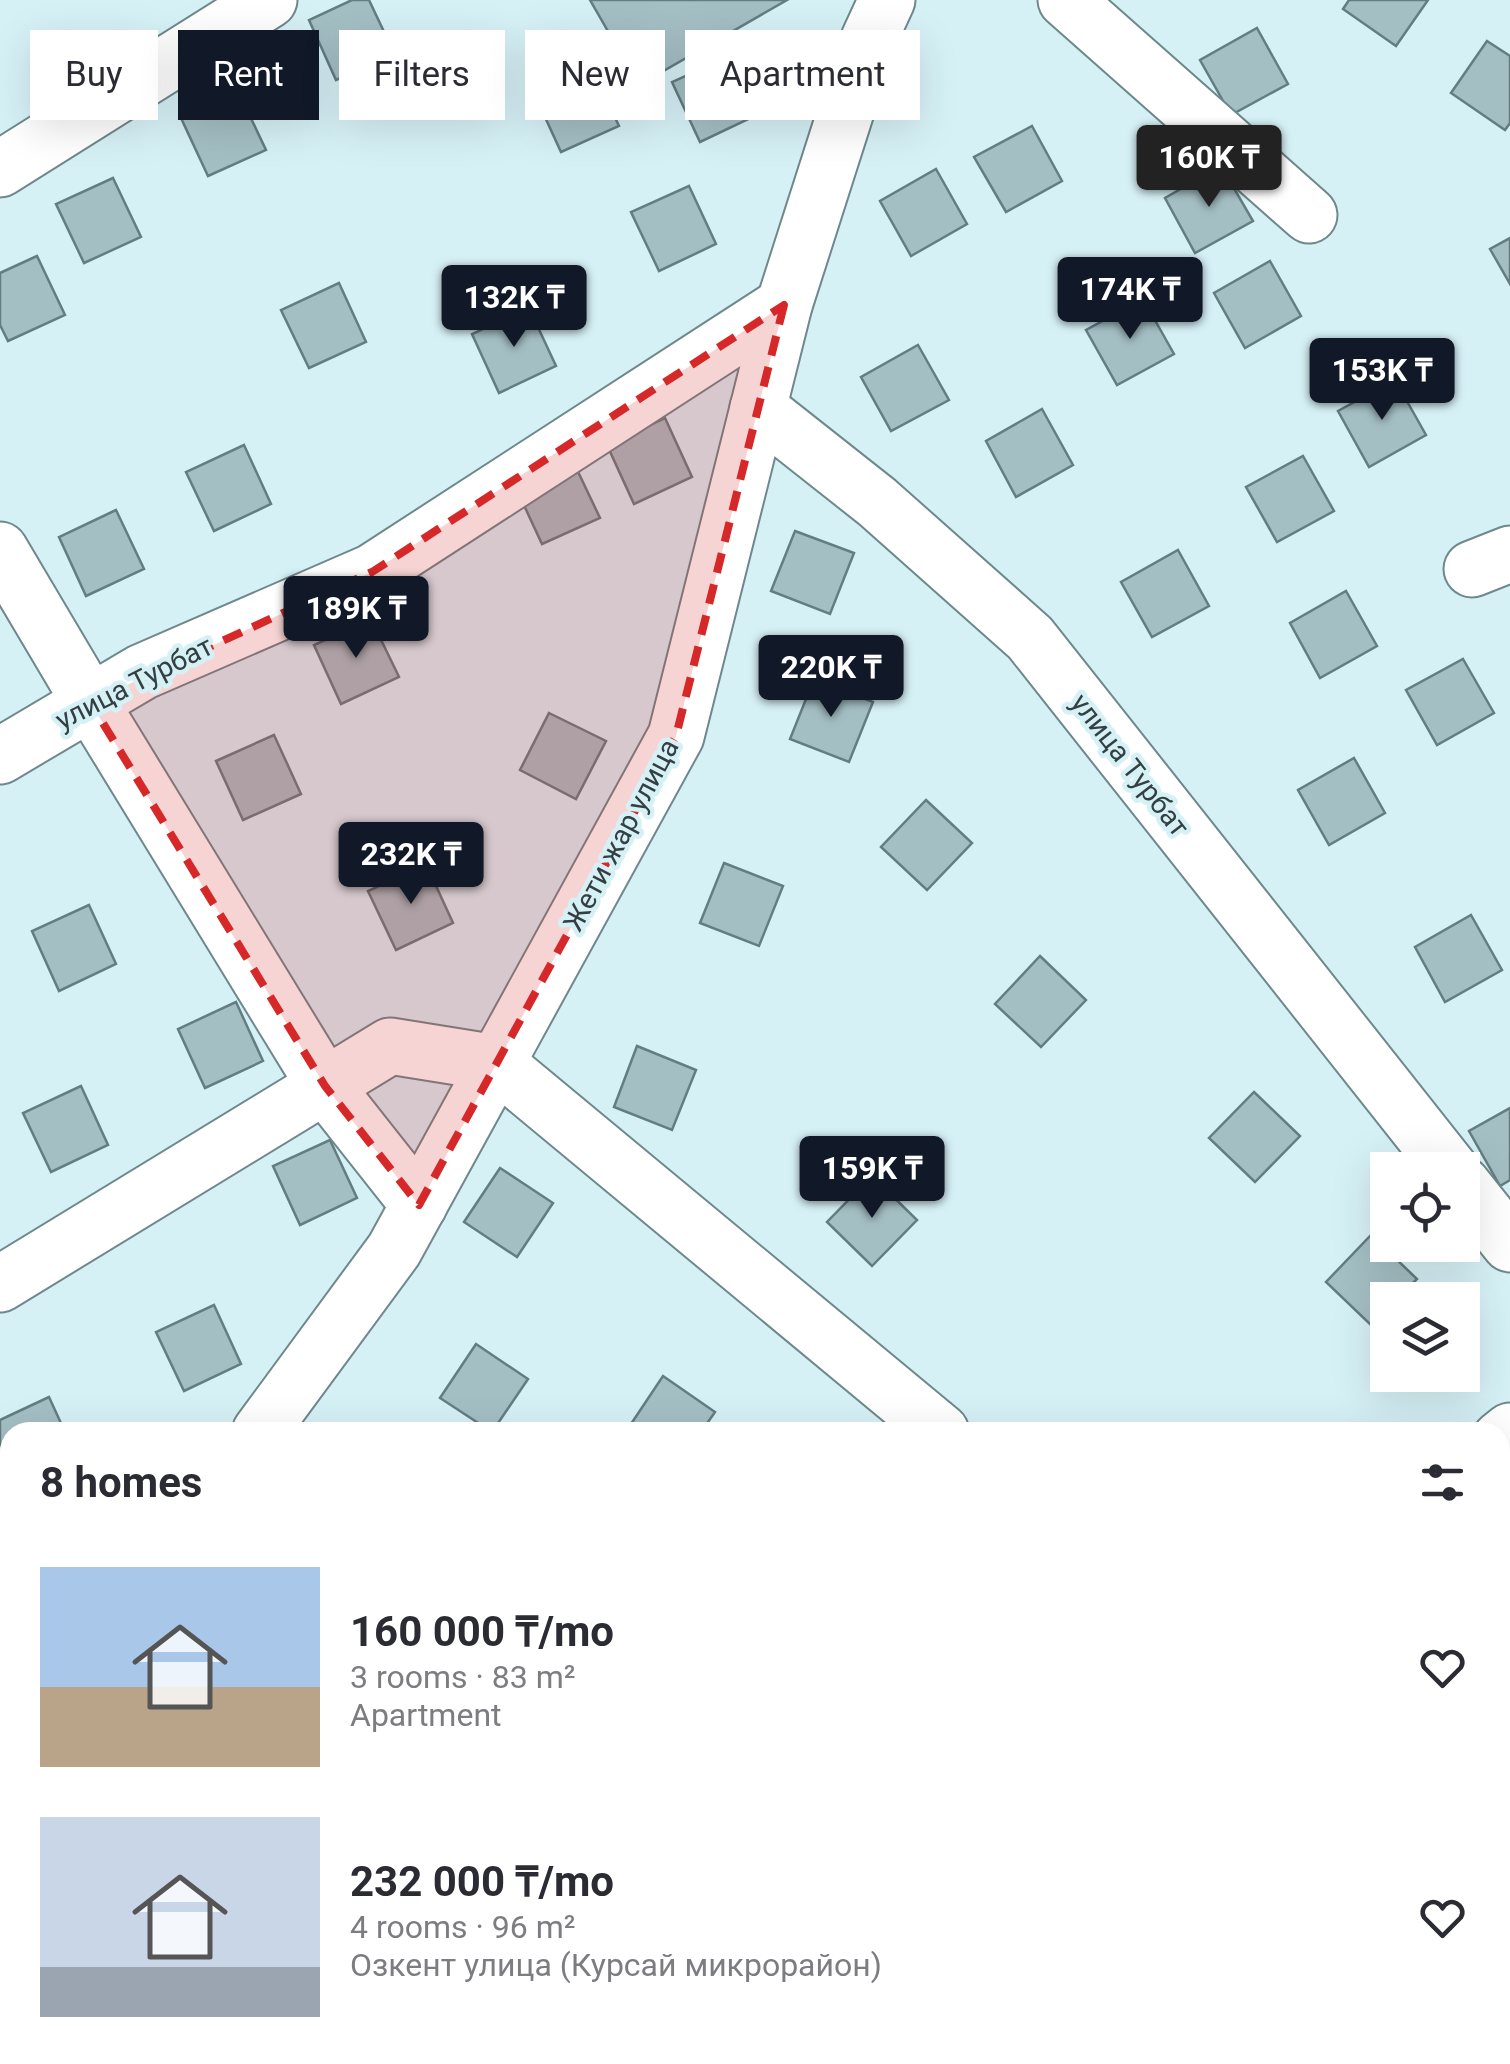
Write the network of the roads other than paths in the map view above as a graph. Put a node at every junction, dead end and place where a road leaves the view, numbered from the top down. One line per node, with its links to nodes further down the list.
1 (270, 0): 4 (street)
2 (887, 0): 6 (street, Жети жар улица)
3 (1066, 0): 5 (street)
4 (0, 169)
5 (1309, 215)
6 (784, 305): 7 (street, Жети жар улица); 9 (street, улица Турбат)
7 (758, 408): 11 (street, Жети жар улица); 13 (street, улица Турбат)
8 (0, 550): 9 (street)
9 (90, 702): 10 (street, улица Турбат); 12 (street)
10 (0, 756)
11 (496, 1064): 12 (street); 14 (street, Жети жар улица); 19 (street)
12 (325, 1086): 14 (street); 17 (street)
13 (1438, 1152)
14 (420, 1204): 18 (street, Жети жар улица)
15 (1480, 1206): 16 (street)
16 (1510, 1244)
17 (0, 1284)
18 (267, 1422)
19 (930, 1422)

